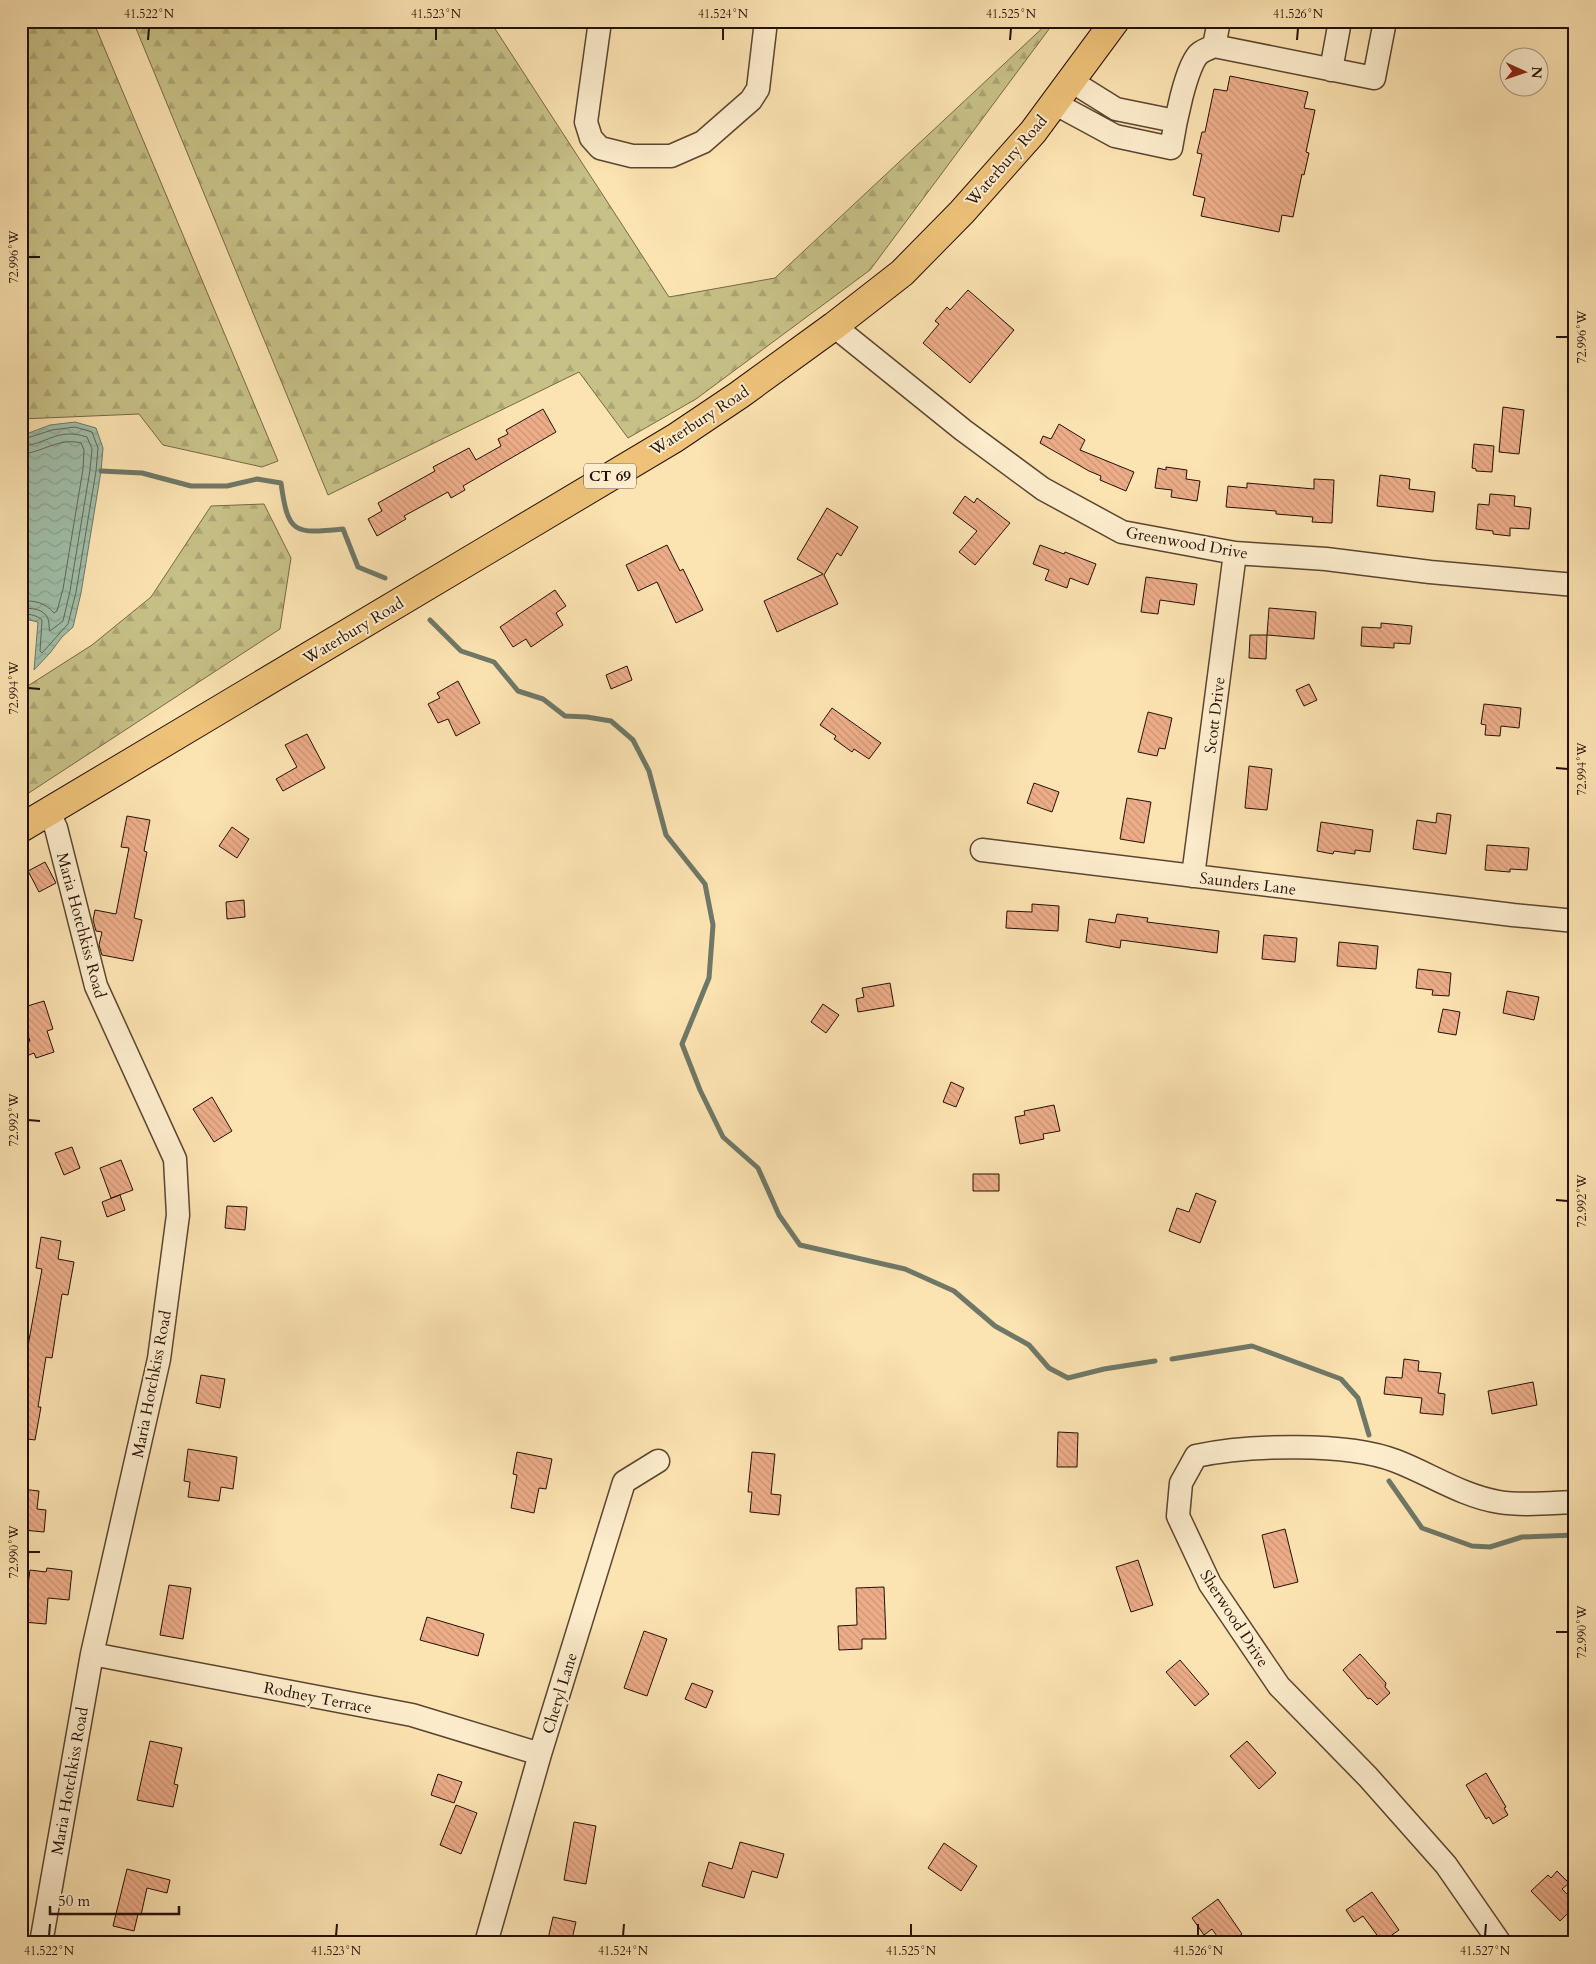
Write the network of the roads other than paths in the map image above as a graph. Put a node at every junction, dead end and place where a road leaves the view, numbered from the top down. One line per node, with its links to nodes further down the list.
1 (600, 21): 2 (street)
2 (766, 21)
3 (1115, 21): 9 (main road, Waterbury Road / CT 69)
4 (1220, 21): 7 (street)
5 (1340, 21): 8 (street)
6 (1385, 21): 8 (street)
7 (1214, 46): 8 (street); 11 (street)
8 (1331, 70)
9 (1071, 81): 10 (main road, Waterbury Road / CT 69); 11 (street)
10 (1054, 104): 11 (street); 12 (main road, Waterbury Road / CT 69)
11 (1175, 121)
12 (834, 326): 13 (street, Greenwood Drive); 15 (main road, Waterbury Road / CT 69)
13 (1235, 553): 14 (street, Greenwood Drive); 18 (street, Scott Drive)
14 (1575, 585)
15 (48, 811): 16 (main road, Waterbury Road / CT 69); 22 (street, Maria Hotchkiss Road)
16 (21, 828)
17 (982, 850): 18 (street, Saunders Lane)
18 (1193, 876): 19 (street, Saunders Lane)
19 (1575, 921)
20 (658, 1461): 23 (street, Cheryl Lane)
21 (1575, 1502): 26 (street, Sherwood Drive)
22 (92, 1654): 23 (street, Rodney Terrace); 24 (street, Maria Hotchkiss Road)
23 (540, 1754): 25 (street, Cheryl Lane)
24 (41, 1943)
25 (486, 1943)
26 (1500, 1943)

